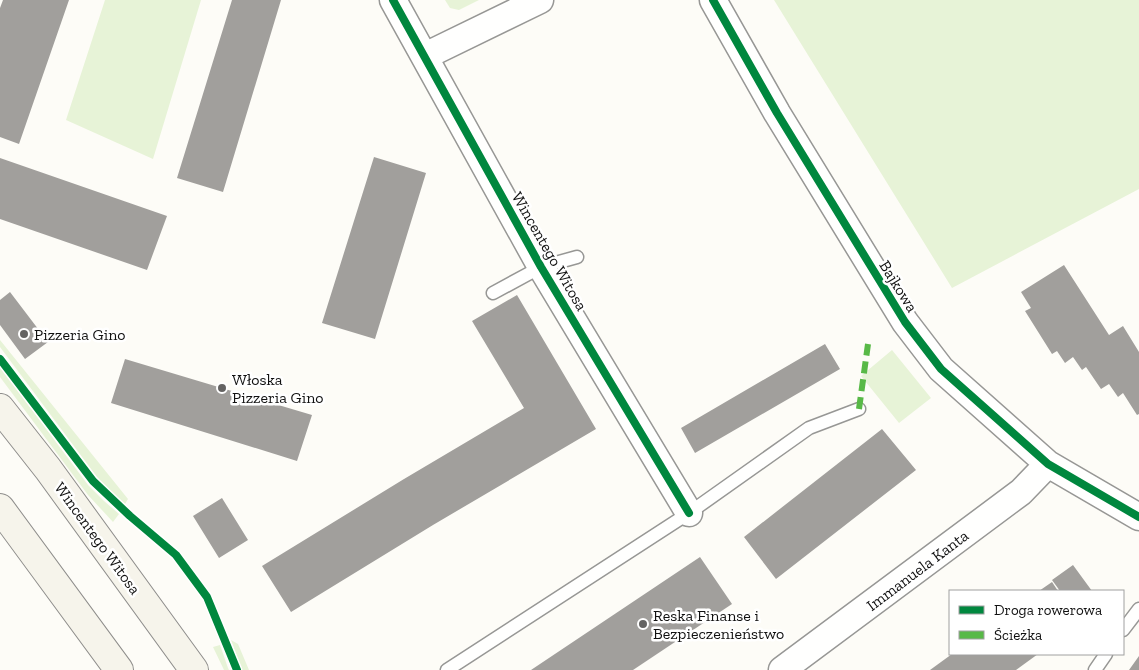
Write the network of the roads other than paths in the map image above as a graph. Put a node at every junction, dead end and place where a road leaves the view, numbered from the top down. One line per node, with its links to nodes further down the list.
1 (393, 0): 4 (street, Wincentego Witosa)
2 (540, 0): 4 (street)
3 (713, 0): 10 (street, Bajkowa)
4 (425, 56): 6 (street, Wincentego Witosa)
5 (576, 258): 6 (lane)
6 (540, 267): 7 (lane); 12 (street, Wincentego Witosa)
7 (492, 294)
8 (0, 408): 19 (main road, Wincentego Witosa)
9 (859, 409): 12 (lane)
10 (1048, 464): 13 (street, Bajkowa); 17 (street, Immanuela Kanta)
11 (0, 508): 18 (main road)
12 (689, 512): 20 (lane)
13 (1139, 517)
14 (1139, 609): 15 (lane)
15 (1124, 629)
16 (1105, 655): 21 (lane)
17 (794, 667)
18 (119, 670)
19 (194, 670)
20 (447, 670)
21 (1094, 670)

